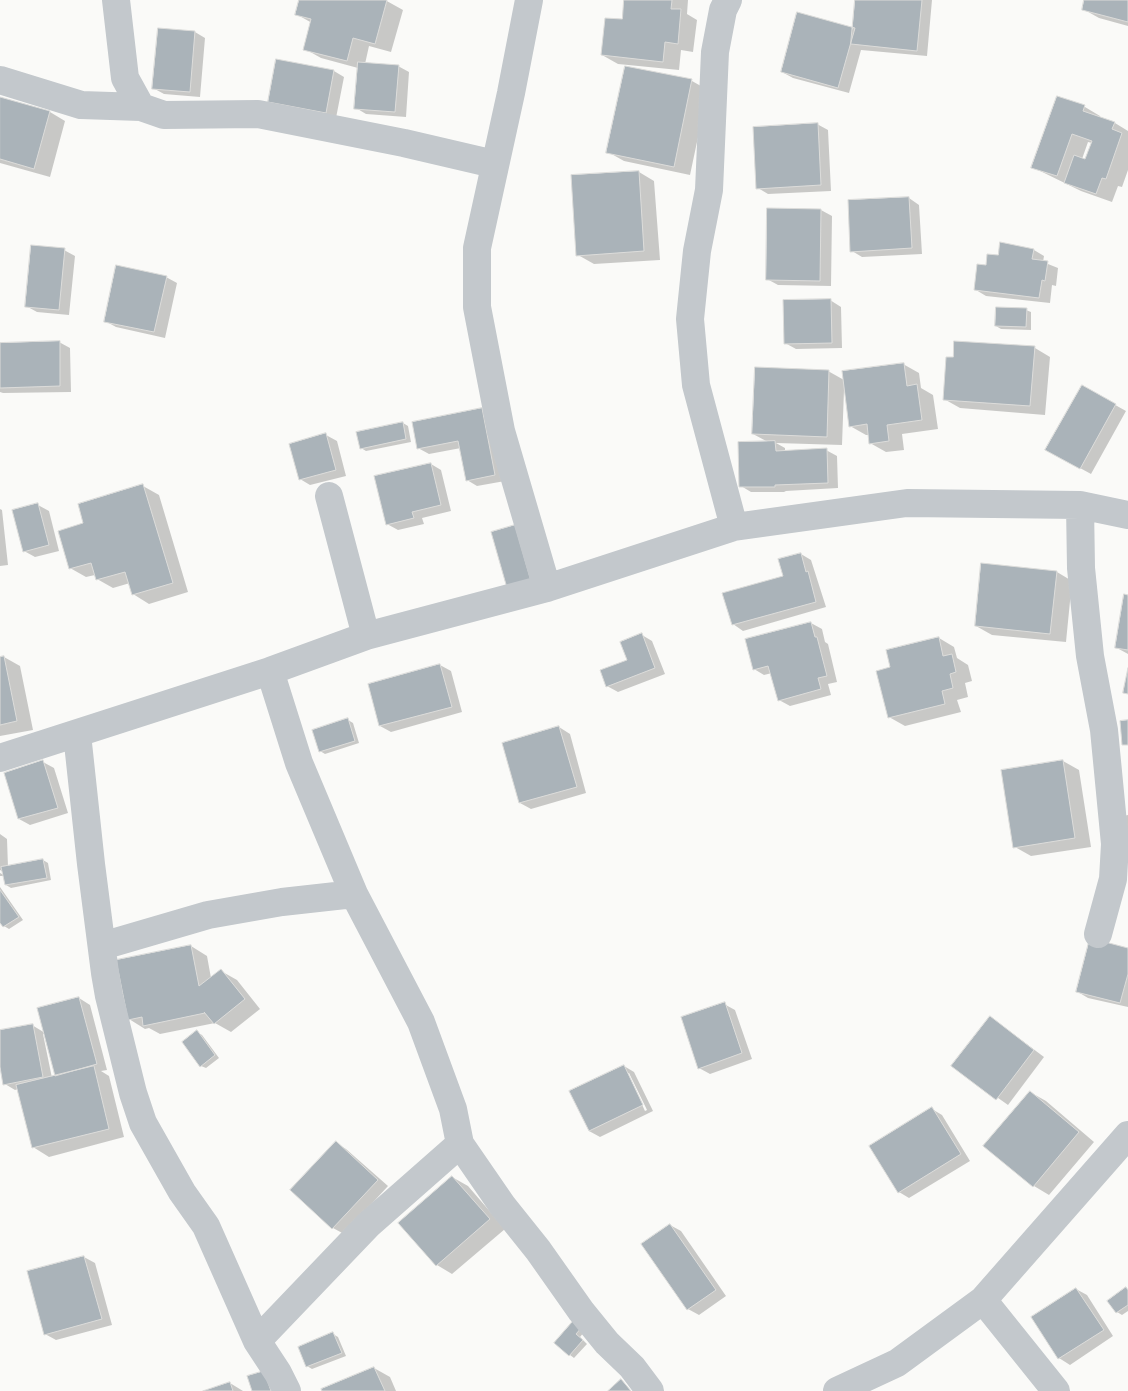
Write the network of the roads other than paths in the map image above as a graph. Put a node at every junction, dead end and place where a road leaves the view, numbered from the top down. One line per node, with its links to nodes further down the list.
1 (116, 0): 5 (street)
2 (529, 0): 6 (street)
3 (728, 0): 10 (street)
4 (0, 80): 5 (street)
5 (141, 107): 6 (street)
6 (494, 164): 11 (street)
7 (329, 496): 12 (street)
8 (1080, 505): 9 (street); 10 (street); 17 (street)
9 (1128, 515)
10 (734, 527): 11 (street)
11 (547, 588): 12 (street)
12 (366, 636): 13 (street)
13 (270, 671): 14 (street); 16 (street)
14 (77, 734): 15 (street); 18 (street)
15 (0, 758)
16 (354, 894): 18 (street); 20 (street)
17 (1098, 934)
18 (102, 946): 22 (street)
19 (1128, 1135): 21 (street)
20 (460, 1144): 22 (street); 24 (street)
21 (982, 1300): 25 (street); 26 (street)
22 (257, 1341): 23 (street)
23 (287, 1391)
24 (650, 1391)
25 (837, 1391)
26 (1056, 1391)

